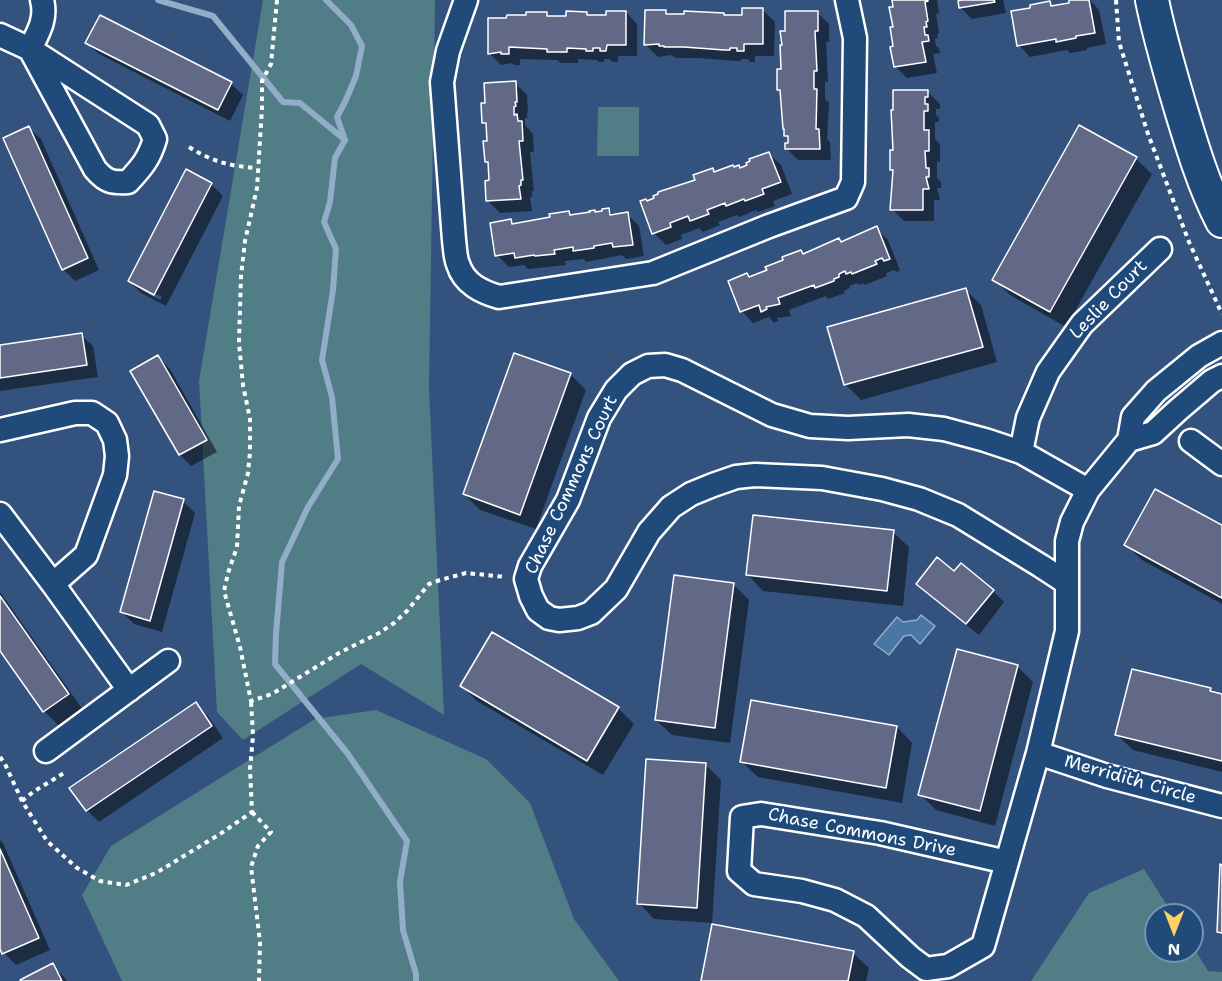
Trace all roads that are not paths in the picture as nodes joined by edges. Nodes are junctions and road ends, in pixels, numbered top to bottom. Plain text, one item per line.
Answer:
1 (42, 0) edge
2 (466, 0) edge
3 (847, 0) edge
4 (1152, 0) edge
5 (0, 35) edge
6 (30, 49) junction
7 (1222, 221) edge
8 (1160, 249) dead end
9 (1222, 343) edge
10 (1222, 375) edge
11 (0, 430) edge
12 (1128, 440) junction
13 (1191, 441) dead end
14 (1021, 452) junction
15 (1222, 464) edge
16 (1088, 490) junction
17 (0, 514) edge
18 (1067, 583) junction
19 (53, 584) junction
20 (168, 661) dead end
21 (129, 690) junction
22 (46, 752) dead end
23 (1038, 753) junction
24 (1222, 806) edge
25 (1007, 862) junction

1 - 6 street
2 - 3 street
4 - 7 street
5 - 6 street
6 - 6 street
8 - 14 street, Leslie Court
9 - 12 street, Chase Commons Drive
10 - 12 street
11 - 19 street
12 - 16 street, Chase Commons Drive
13 - 15 street
14 - 16 street, Chase Commons Court
14 - 18 street, Chase Commons Court
16 - 18 street, Chase Commons Drive
17 - 19 street
18 - 23 street, Chase Commons Drive
19 - 21 street
20 - 21 street
21 - 22 street
23 - 24 street, Merridith Circle
23 - 25 street, Chase Commons Drive
25 - 25 street, Chase Commons Drive

